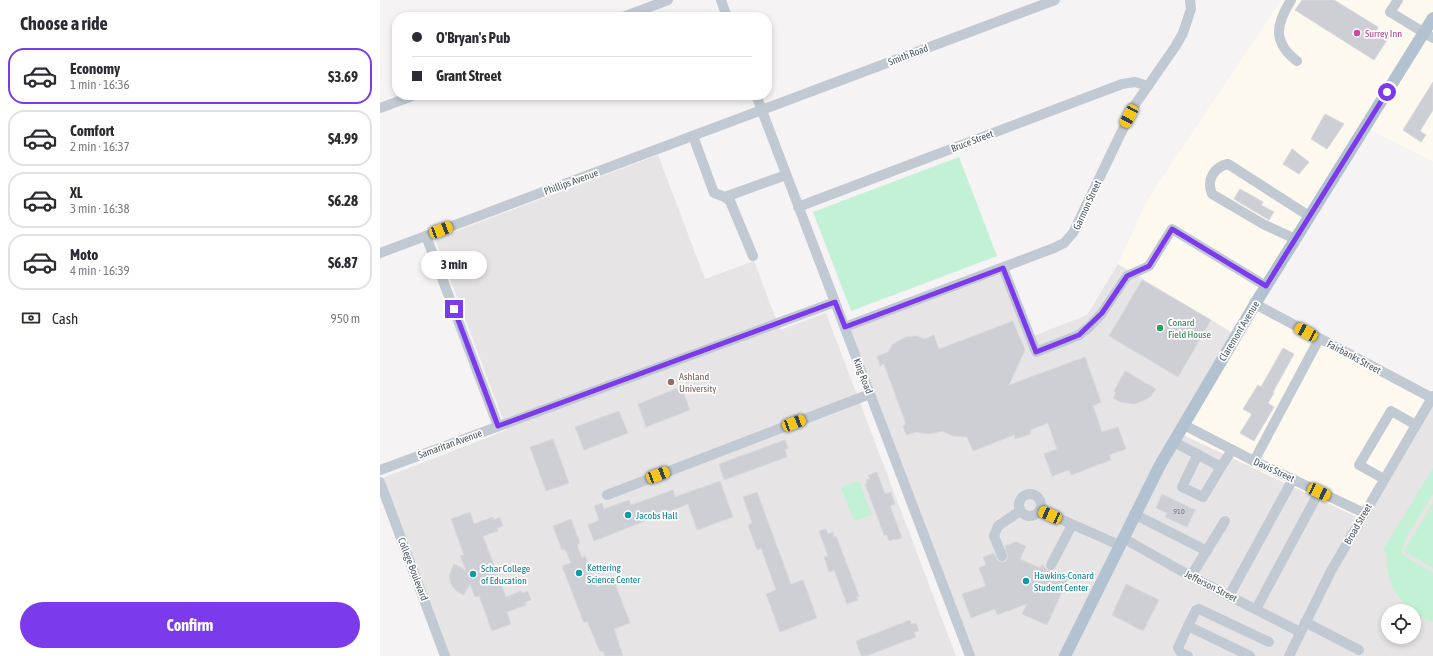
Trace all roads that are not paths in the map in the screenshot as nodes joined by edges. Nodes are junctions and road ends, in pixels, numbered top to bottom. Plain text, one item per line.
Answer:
1 (668, 0) edge
2 (722, 0) edge
3 (1055, 0) edge
4 (1190, 0) edge
5 (1291, 0) edge
6 (1398, 0) edge
7 (636, 12) edge
8 (726, 12) edge
9 (1433, 18) edge
10 (1428, 35) edge
11 (1297, 61) dead end
12 (1148, 86) junction
13 (402, 100) edge
14 (758, 100) edge
15 (380, 108) edge
16 (762, 110) junction
17 (693, 136) junction
18 (786, 175) junction
19 (725, 197) junction
20 (798, 207) junction
21 (1309, 216) junction
22 (426, 236) junction
23 (1295, 239) junction
24 (380, 253) edge
25 (753, 256) dead end
26 (1003, 268) junction
27 (1266, 286) junction
28 (835, 302) junction
29 (1255, 304) junction
30 (845, 327) junction
31 (1319, 338) junction
32 (870, 394) junction
33 (1433, 397) edge
34 (1184, 425) junction
35 (1416, 425) junction
36 (498, 426) junction
37 (1174, 442) junction
38 (1232, 450) junction
39 (1198, 454) junction
40 (1254, 461) junction
41 (1221, 467) junction
42 (380, 470) edge
43 (1293, 479) junction
44 (1384, 479) junction
45 (380, 482) edge
46 (1319, 492) junction
47 (607, 495) dead end
48 (1040, 510) junction
49 (1020, 511) junction
50 (1364, 513) junction
51 (1134, 514) junction
52 (1225, 520) dead end
53 (1072, 525) junction
54 (1121, 541) junction
55 (1207, 551) junction
56 (1002, 556) dead end
57 (1051, 565) dead end
58 (1191, 576) junction
59 (1229, 596) junction
60 (1256, 609) junction
61 (1305, 622) junction
62 (1188, 626) junction
63 (1300, 632) junction
64 (1269, 642) dead end
65 (1359, 650) dead end
66 (445, 656) edge
67 (970, 656) edge
68 (1065, 656) edge
69 (1188, 656) edge
70 (1250, 656) edge
71 (1289, 656) edge

1 - 7 street
2 - 8 street
3 - 16 street, Smith Road
4 - 12 street, Garmon Street
5 - 11 street
6 - 10 street
9 - 10 main road, Claremont Avenue
10 - 21 main road, Claremont Avenue
12 - 20 street, Bruce Street
12 - 26 street, Garmon Street
13 - 15 street
14 - 16 street, King Road
16 - 17 street, Phillips Avenue
16 - 18 street, King Road
17 - 19 street
17 - 22 street, Phillips Avenue
18 - 19 street
18 - 20 street, King Road
19 - 25 street
20 - 28 street, King Road
21 - 23 main road, Claremont Avenue
21 - 23 street
22 - 24 street, Phillips Avenue
22 - 36 street
23 - 27 main road, Claremont Avenue
26 - 27 street
26 - 30 street, Garmon Street
27 - 29 main road, Claremont Avenue
28 - 30 street, King Road
28 - 36 street, Samaritan Avenue
29 - 31 street, Fairbanks Street
29 - 34 main road, Claremont Avenue
30 - 32 street, King Road
31 - 33 street, Fairbanks Street
31 - 40 street
32 - 47 street
32 - 67 street, King Road
33 - 35 street, Broad Street
34 - 37 main road, Claremont Avenue
34 - 38 street, Davis Street
35 - 44 street, Broad Street
35 - 44 street
36 - 42 street, Samaritan Avenue
37 - 39 street
37 - 51 main road, Claremont Avenue
38 - 40 street, Davis Street
38 - 41 street
39 - 41 street
39 - 41 street
40 - 43 street, Davis Street
43 - 46 street, Davis Street
43 - 59 street
44 - 50 street, Broad Street
45 - 66 street, College Boulevard
46 - 50 street, Davis Street
46 - 60 street
48 - 49 street
48 - 49 street
48 - 53 street, Jefferson Street
49 - 56 street
50 - 61 street, Broad Street
51 - 54 main road, Claremont Avenue
51 - 55 street
52 - 55 street
53 - 54 street, Jefferson Street
53 - 57 street
54 - 58 street, Jefferson Street
54 - 68 main road, Claremont Avenue
55 - 58 street
58 - 59 street, Jefferson Street
59 - 60 street, Jefferson Street
60 - 63 street, Jefferson Street
61 - 63 street, Broad Street
61 - 65 street
62 - 64 street
62 - 69 street
62 - 70 street
63 - 71 street, Broad Street

